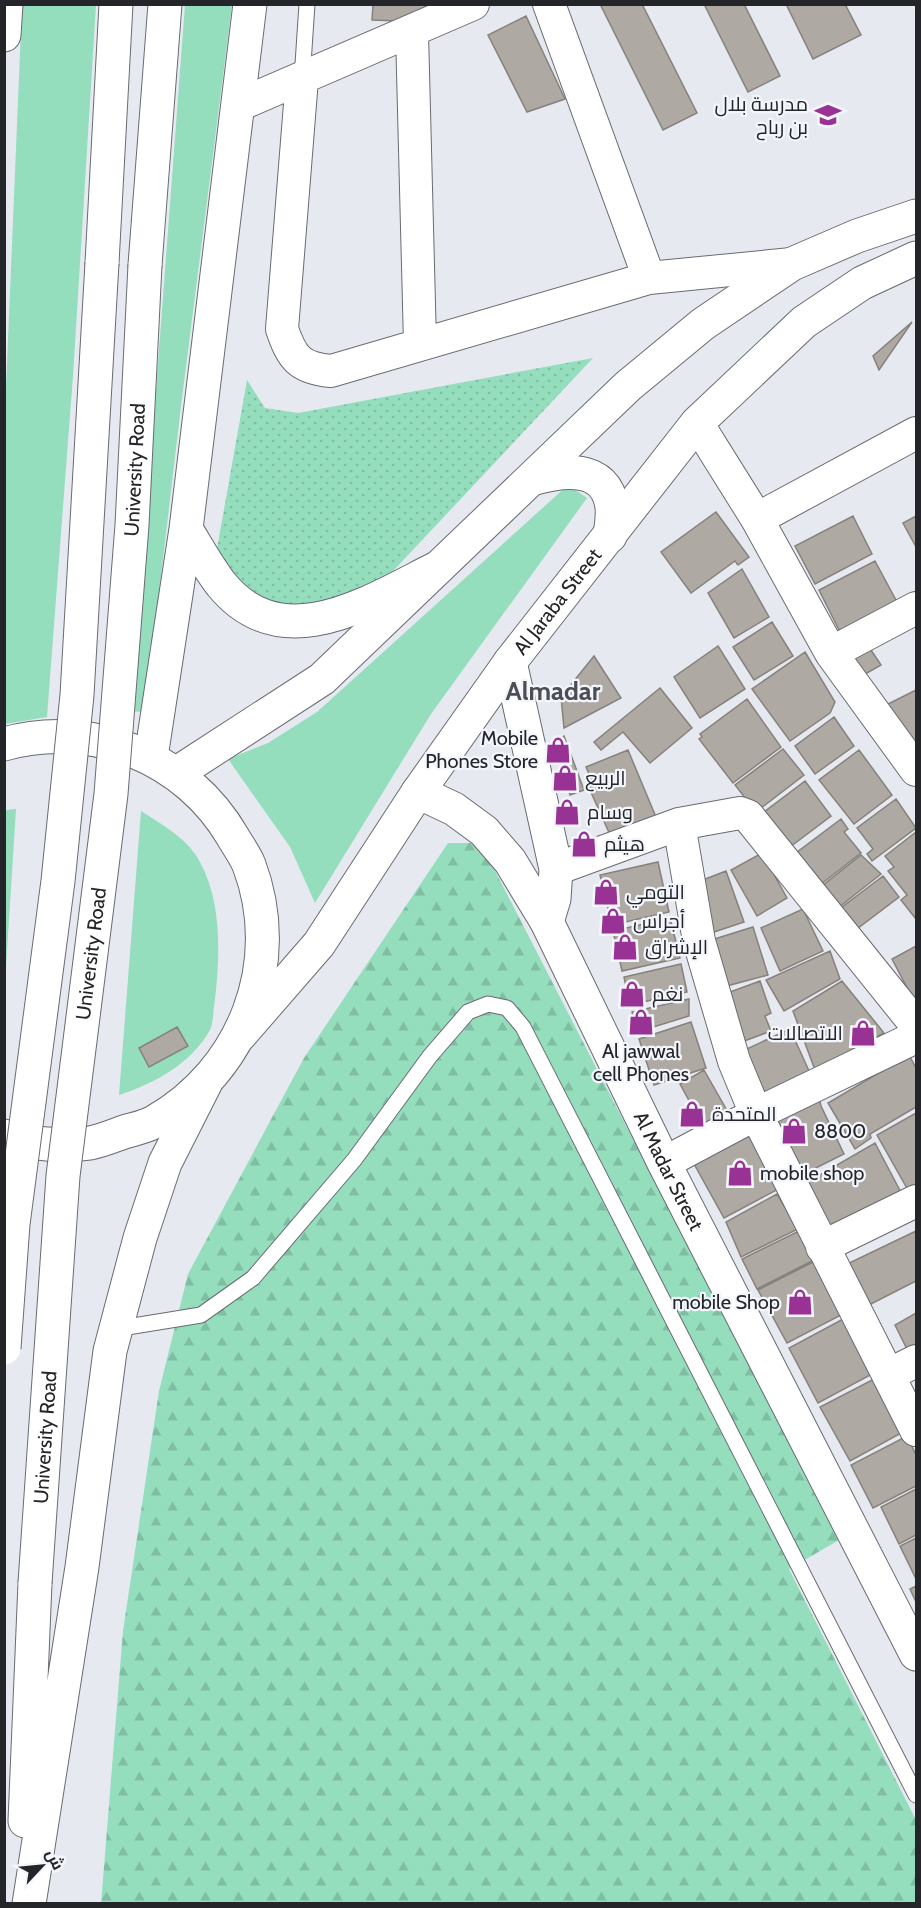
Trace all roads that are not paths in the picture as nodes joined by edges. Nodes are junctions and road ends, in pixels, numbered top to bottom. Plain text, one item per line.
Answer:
1 (6, 4) edge
2 (116, 4) edge
3 (165, 4) edge
4 (250, 4) edge
5 (307, 4) edge
6 (473, 4) edge
7 (549, 4) edge
8 (412, 33) junction
9 (4, 36) edge
10 (302, 79) junction
11 (239, 105) junction
12 (916, 216) edge
13 (916, 258) edge
14 (792, 264) junction
15 (649, 278) junction
16 (420, 343) junction
17 (696, 423) junction
18 (916, 433) edge
19 (532, 479) junction
20 (757, 519) junction
21 (186, 529) junction
22 (610, 536) junction
23 (435, 569) junction
24 (916, 608) edge
25 (831, 653) junction
26 (510, 662) junction
27 (4, 744) edge
28 (164, 765) junction
29 (915, 766) edge
30 (418, 792) junction
31 (679, 824) junction
32 (556, 869) junction
33 (547, 922) junction
34 (916, 1025) edge
35 (240, 1035) junction
36 (916, 1037) edge
37 (206, 1082) junction
38 (756, 1114) junction
39 (4, 1136) edge
40 (664, 1163) junction
41 (916, 1201) edge
42 (822, 1246) junction
43 (116, 1329) junction
44 (4, 1348) edge
45 (916, 1361) edge
46 (888, 1375) junction
47 (916, 1430) edge
48 (916, 1654) edge
49 (916, 1795) edge
50 (24, 1904) edge
51 (29, 1904) edge

1 - 9 main road
2 - 44 main road, bridge
3 - 50 main road, University Road, bridge
4 - 11 main road
5 - 10 lane
6 - 8 street
7 - 15 street
8 - 10 street
8 - 16 street
10 - 11 street
10 - 16 street
11 - 21 main road
12 - 14 main road
13 - 17 main road, Al Jaraba Street
14 - 15 street
14 - 19 main road
15 - 16 street
17 - 20 street
17 - 22 main road, Al Jaraba Street
18 - 20 street
19 - 22 main road
19 - 23 main road
20 - 25 street
21 - 23 main road
21 - 28 main road
22 - 26 main road, Al Jaraba Street
23 - 28 main road
24 - 25 street
25 - 29 street
26 - 30 main road, Al Jaraba Street
26 - 32 main road
27 - 28 main road
28 - 35 main road
30 - 33 main road, Al Madar Street
30 - 35 main road, Al Jaraba Street
31 - 32 street
31 - 34 street
31 - 38 street
32 - 33 main road
33 - 40 main road, Al Madar Street
35 - 37 main road
36 - 38 street
37 - 39 main road
37 - 43 main road
38 - 40 street
38 - 42 street
40 - 48 main road, Al Madar Street
41 - 42 street
42 - 46 street
43 - 49 lane
43 - 51 main road
45 - 46 street
46 - 47 street

